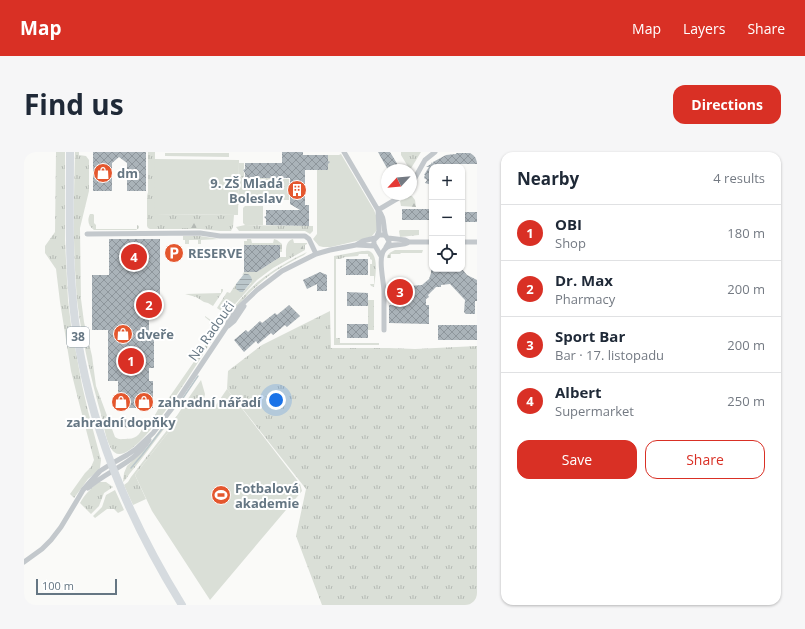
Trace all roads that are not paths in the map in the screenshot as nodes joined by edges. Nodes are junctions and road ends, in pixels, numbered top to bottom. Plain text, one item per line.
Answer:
1 (70, 152) edge
2 (344, 152) edge
3 (435, 152) edge
4 (417, 174) edge
5 (395, 200) edge
6 (378, 210) junction
7 (87, 234) dead end
8 (376, 237) junction
9 (387, 237) junction
10 (409, 242) junction
11 (429, 242) edge
12 (465, 242) edge
13 (477, 242) edge
14 (356, 245) junction
15 (376, 247) junction
16 (386, 248) junction
17 (316, 254) junction
18 (381, 256) junction
19 (384, 330) dead end
20 (112, 467) junction
21 (24, 562) edge
22 (182, 605) edge

1 - 20 main road, 38
2 - 6 street
3 - 4 street
5 - 6 street
6 - 8 street
6 - 9 street
7 - 17 street
8 - 9 street
8 - 14 street
8 - 15 street
9 - 10 street
9 - 16 street
10 - 11 street
10 - 16 street
12 - 13 street
14 - 15 street
14 - 17 street, Na Radouči
15 - 16 street
15 - 18 street
16 - 18 street
17 - 20 street, Na Radouči
18 - 19 street
20 - 21 street, Na Radouči
20 - 22 main road, 38

